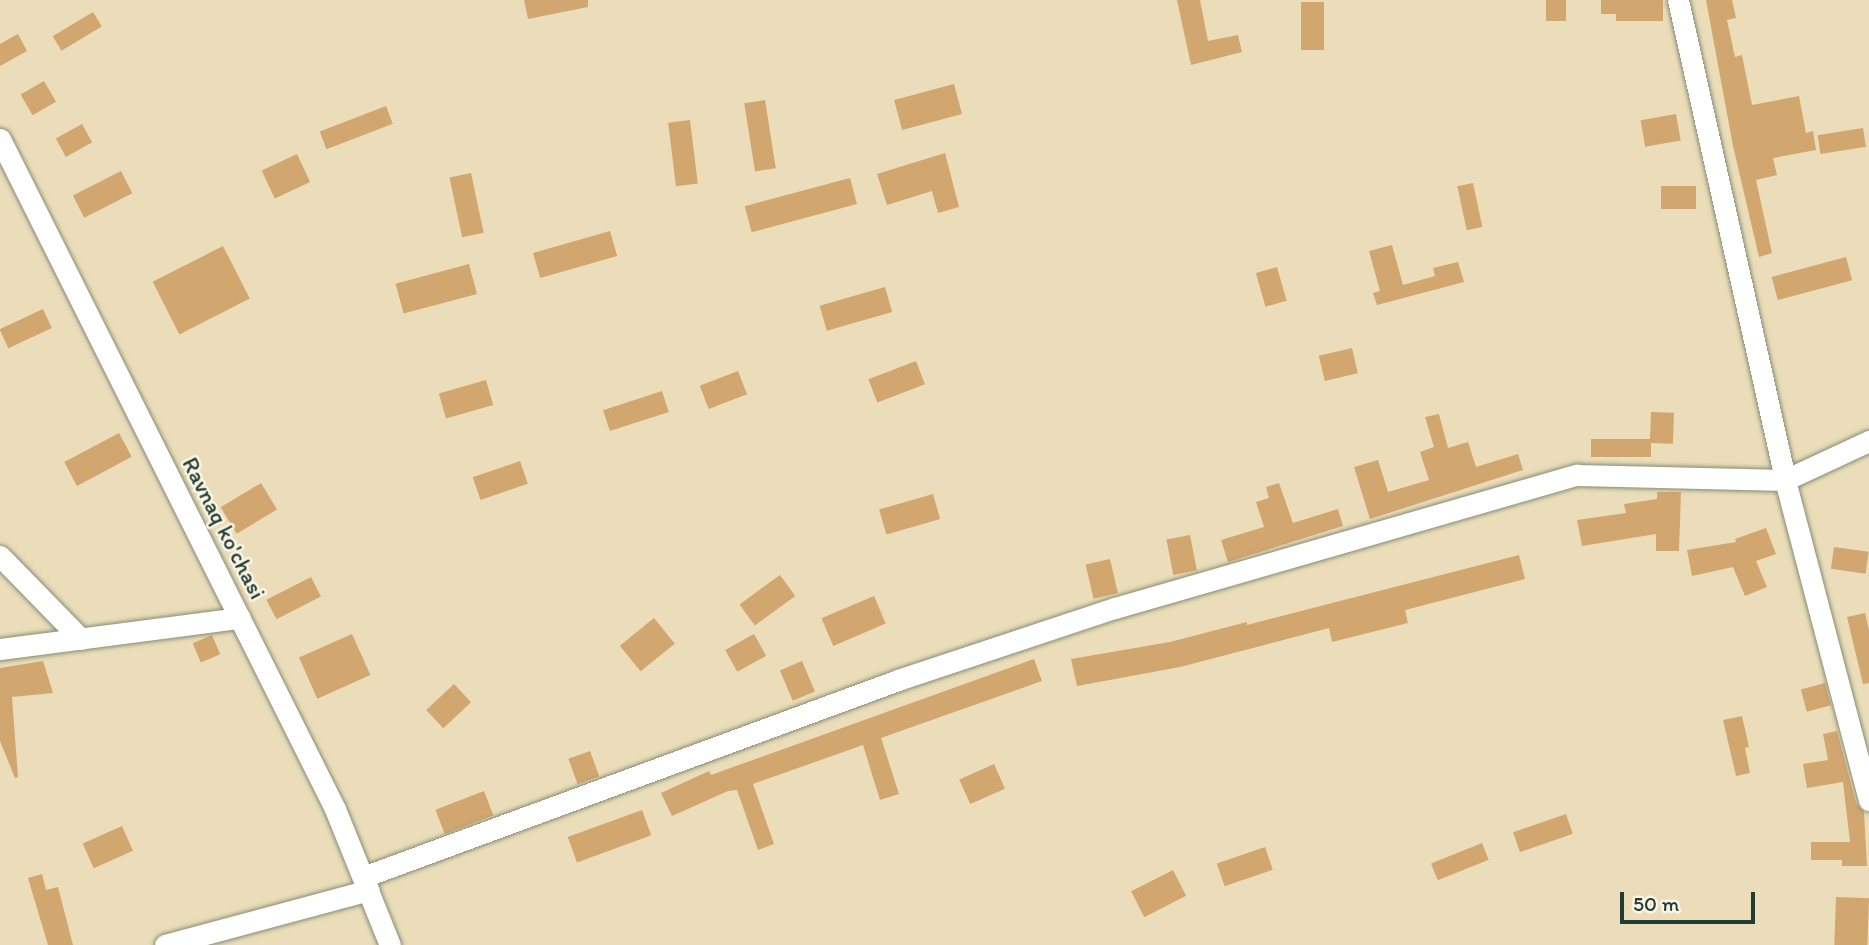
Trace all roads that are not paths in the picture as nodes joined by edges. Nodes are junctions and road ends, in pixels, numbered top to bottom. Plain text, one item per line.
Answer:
1 (1678, 0) edge
2 (0, 139) edge
3 (1869, 441) edge
4 (1785, 481) junction
5 (0, 556) edge
6 (240, 618) junction
7 (81, 639) junction
8 (0, 649) edge
9 (1869, 800) edge
10 (366, 884) junction
11 (165, 945) edge
12 (390, 945) edge

1 - 4 street
2 - 6 street, Ravnaq ko'chasi
3 - 4 street
4 - 9 street
4 - 10 street
5 - 7 street
6 - 7 street
6 - 10 street, Ravnaq ko'chasi
7 - 8 street
10 - 11 street
10 - 12 street, Ravnaq ko'chasi

